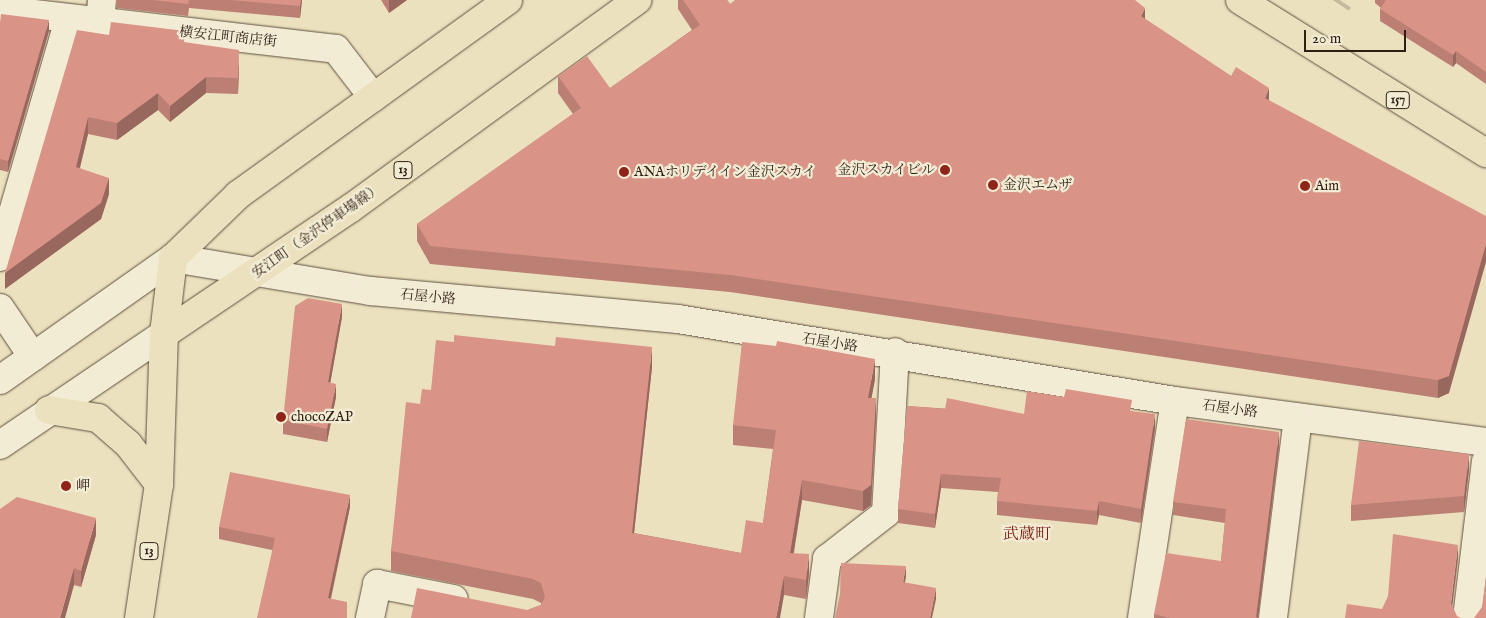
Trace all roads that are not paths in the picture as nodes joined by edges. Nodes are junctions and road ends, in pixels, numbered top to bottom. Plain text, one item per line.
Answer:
1 (508, 0) edge
2 (637, 0) edge
3 (1240, 0) edge
4 (0, 10) edge
5 (101, 11) edge
6 (69, 19) junction
7 (373, 97) junction
8 (1486, 153) edge
9 (0, 257) edge
10 (173, 258) junction
11 (262, 269) junction
12 (0, 308) edge
13 (164, 334) junction
14 (895, 352) junction
15 (33, 357) junction
16 (0, 380) edge
17 (1176, 401) junction
18 (49, 410) junction
19 (1298, 418) junction
20 (1486, 442) edge
21 (0, 445) edge
22 (1486, 461) edge
23 (159, 484) junction
24 (1481, 557) edge
25 (482, 604) edge
26 (825, 617) edge
27 (139, 618) edge
28 (370, 618) edge
29 (1142, 618) edge
30 (1273, 618) edge
31 (1467, 618) edge

1 - 7 main road
2 - 11 main road, 安江町（金沢停車場線） / 13
3 - 8 main road, 157
4 - 6 street, 横安江町商店街
5 - 6 street, 横安江町商店街
5 - 7 street, 横安江町商店街
6 - 9 street
7 - 10 main road
10 - 11 street, 石屋小路
10 - 13 main road, 13
10 - 15 street
11 - 13 main road, 安江町（金沢停車場線） / 13
11 - 14 street, 石屋小路
12 - 15 street
13 - 18 street
13 - 23 main road, 13
14 - 17 street, 石屋小路
14 - 26 street
15 - 16 street
17 - 19 street, 石屋小路
17 - 29 street
18 - 21 street
18 - 23 main road
19 - 20 street, 石屋小路
19 - 30 street
22 - 24 street
23 - 27 main road, 13
24 - 31 street
25 - 28 street

